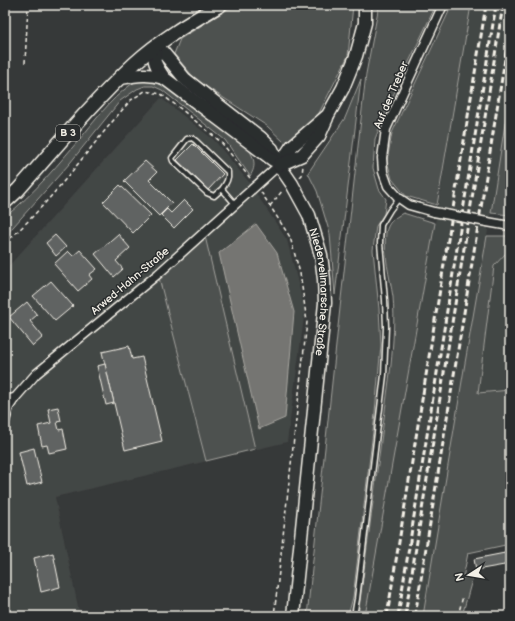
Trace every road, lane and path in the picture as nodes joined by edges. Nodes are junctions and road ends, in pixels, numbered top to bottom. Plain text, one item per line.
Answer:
1 (28, 5) edge
2 (220, 5) edge
3 (365, 5) edge
4 (443, 5) edge
5 (157, 45) junction
6 (25, 64) dead end
7 (121, 78) junction
8 (164, 78) junction
9 (279, 165) junction
10 (256, 185) junction
11 (222, 189) junction
12 (399, 198) junction
13 (5, 202) edge
14 (235, 204) junction
15 (510, 226) edge
16 (5, 243) edge
17 (15, 398) junction
18 (5, 400) edge
19 (5, 421) edge
20 (463, 596) dead end
21 (274, 616) edge
22 (293, 616) edge
23 (354, 616) edge
24 (458, 616) edge

1 - 6 path
2 - 5 main road, B 3
3 - 9 main road
4 - 12 street, Auf der Treber
5 - 7 main road, B 3
5 - 8 main road
5 - 9 main road
7 - 8 main road
7 - 13 main road, B 3
8 - 9 main road
9 - 10 street, Arwed-Hahn-Straße
9 - 22 main road, Niedervellmarsche Straße
10 - 14 street, Arwed-Hahn-Straße
10 - 16 path
10 - 21 path
11 - 11 lane
11 - 14 lane
12 - 15 street, Auf der Treber, bridge
12 - 23 lane
14 - 17 street, Arwed-Hahn-Straße
17 - 18 street
17 - 19 street, Arwed-Hahn-Straße
20 - 24 path

